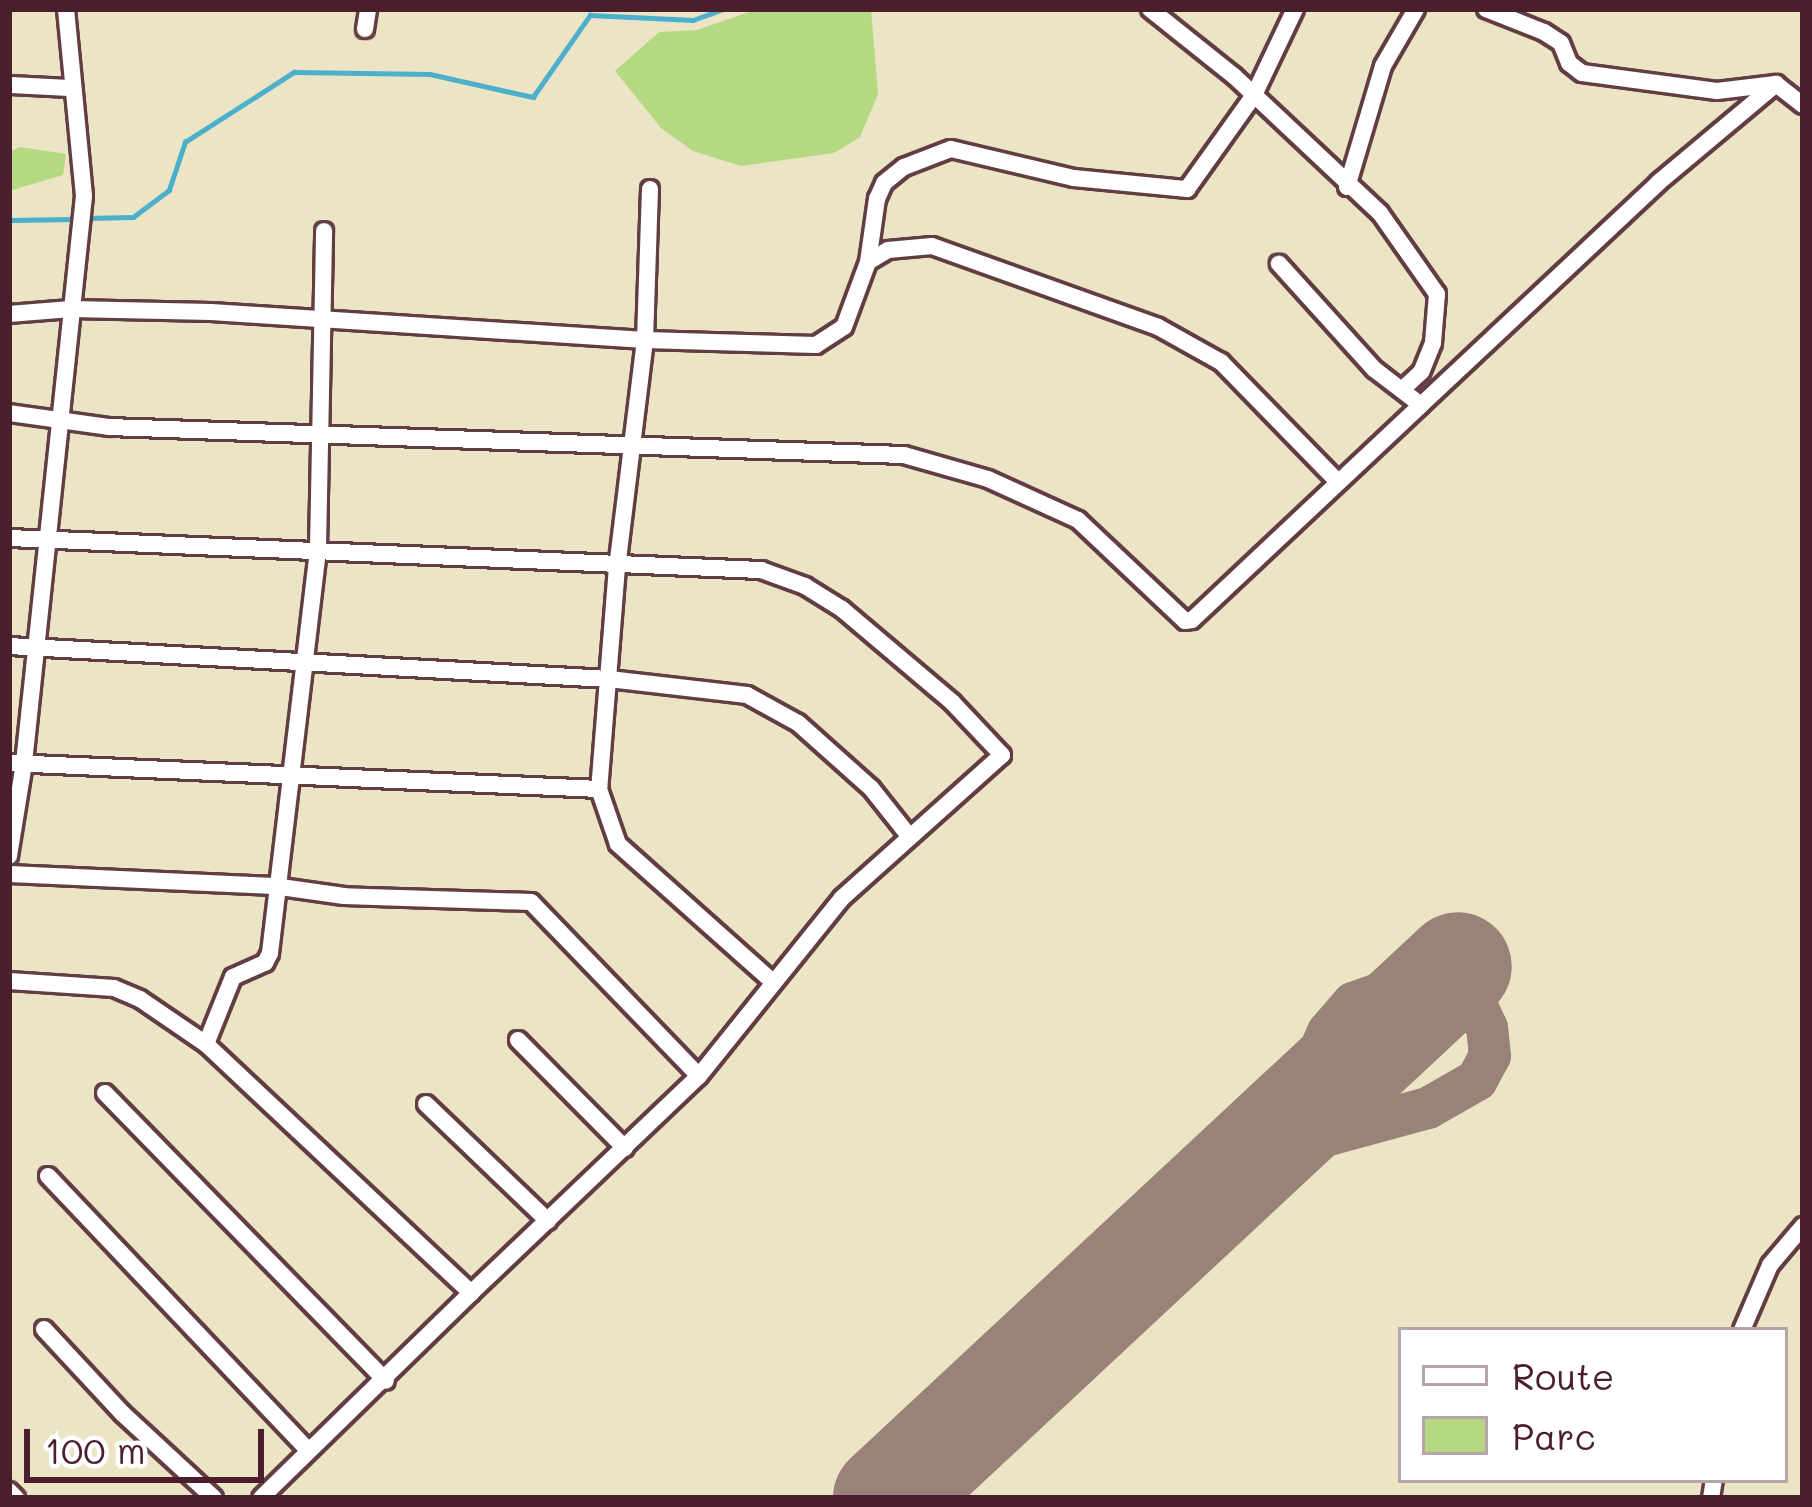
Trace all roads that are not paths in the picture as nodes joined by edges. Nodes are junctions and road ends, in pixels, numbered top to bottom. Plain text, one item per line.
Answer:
1 (66, 9) edge
2 (368, 9) edge
3 (1150, 9) edge
4 (1295, 9) edge
5 (1416, 9) edge
6 (1486, 9) edge
7 (365, 28) dead end
8 (1776, 84) junction
9 (9, 85) edge
10 (70, 88) junction
11 (1254, 95) junction
12 (1803, 105) edge
13 (1347, 188) junction
14 (650, 189) dead end
15 (324, 231) dead end
16 (868, 262) junction
17 (1279, 263) dead end
18 (71, 309) junction
19 (9, 314) edge
20 (326, 318) junction
21 (645, 340) junction
22 (1402, 390) junction
23 (1421, 405) junction
24 (9, 413) edge
25 (60, 417) junction
26 (323, 431) junction
27 (630, 448) junction
28 (1336, 480) junction
29 (9, 538) edge
30 (47, 540) junction
31 (318, 549) junction
32 (617, 567) junction
33 (9, 646) edge
34 (34, 647) junction
35 (304, 664) junction
36 (609, 679) junction
37 (16, 763) edge
38 (289, 773) junction
39 (599, 789) junction
40 (909, 836) junction
41 (9, 856) edge
42 (9, 874) edge
43 (274, 886) junction
44 (9, 981) edge
45 (772, 981) junction
46 (518, 1040) dead end
47 (206, 1044) junction
48 (699, 1076) junction
49 (105, 1093) dead end
50 (426, 1104) dead end
51 (625, 1148) junction
52 (48, 1176) dead end
53 (548, 1221) junction
54 (1803, 1226) edge
55 (471, 1293) junction
56 (1743, 1327) edge
57 (44, 1328) dead end
58 (386, 1381) junction
59 (308, 1450) junction
60 (9, 1491) edge
61 (16, 1498) edge
62 (214, 1498) edge
63 (262, 1498) edge

1 - 10 street
2 - 7 street
3 - 11 street
4 - 11 street
5 - 13 street
6 - 8 street
8 - 12 street
8 - 23 street
9 - 10 street
10 - 18 street
11 - 13 street
11 - 16 street
13 - 22 street
14 - 21 street
15 - 20 street
16 - 21 street
16 - 28 street
17 - 22 street
18 - 19 street
18 - 20 street
18 - 25 street
20 - 21 street
20 - 26 street
21 - 27 street
22 - 23 street
23 - 28 street
24 - 25 street
25 - 26 street
25 - 30 street
26 - 27 street
26 - 31 street
27 - 28 street
27 - 32 street
29 - 30 street
30 - 31 street
30 - 34 street
31 - 32 street
31 - 35 street
32 - 36 street
32 - 40 street
33 - 34 street
34 - 35 street
34 - 37 street
35 - 36 street
35 - 38 street
36 - 39 street
36 - 40 street
37 - 38 street
37 - 41 street
38 - 39 street
38 - 43 street
39 - 45 street
40 - 45 street
42 - 43 street
43 - 47 street
43 - 48 street
44 - 47 street
45 - 48 street
46 - 51 street
47 - 55 street
48 - 51 street
49 - 58 street
50 - 53 street
51 - 53 street
52 - 59 street
53 - 55 street
54 - 56 street
55 - 58 street
57 - 62 street
58 - 59 street
59 - 63 street
60 - 61 street

